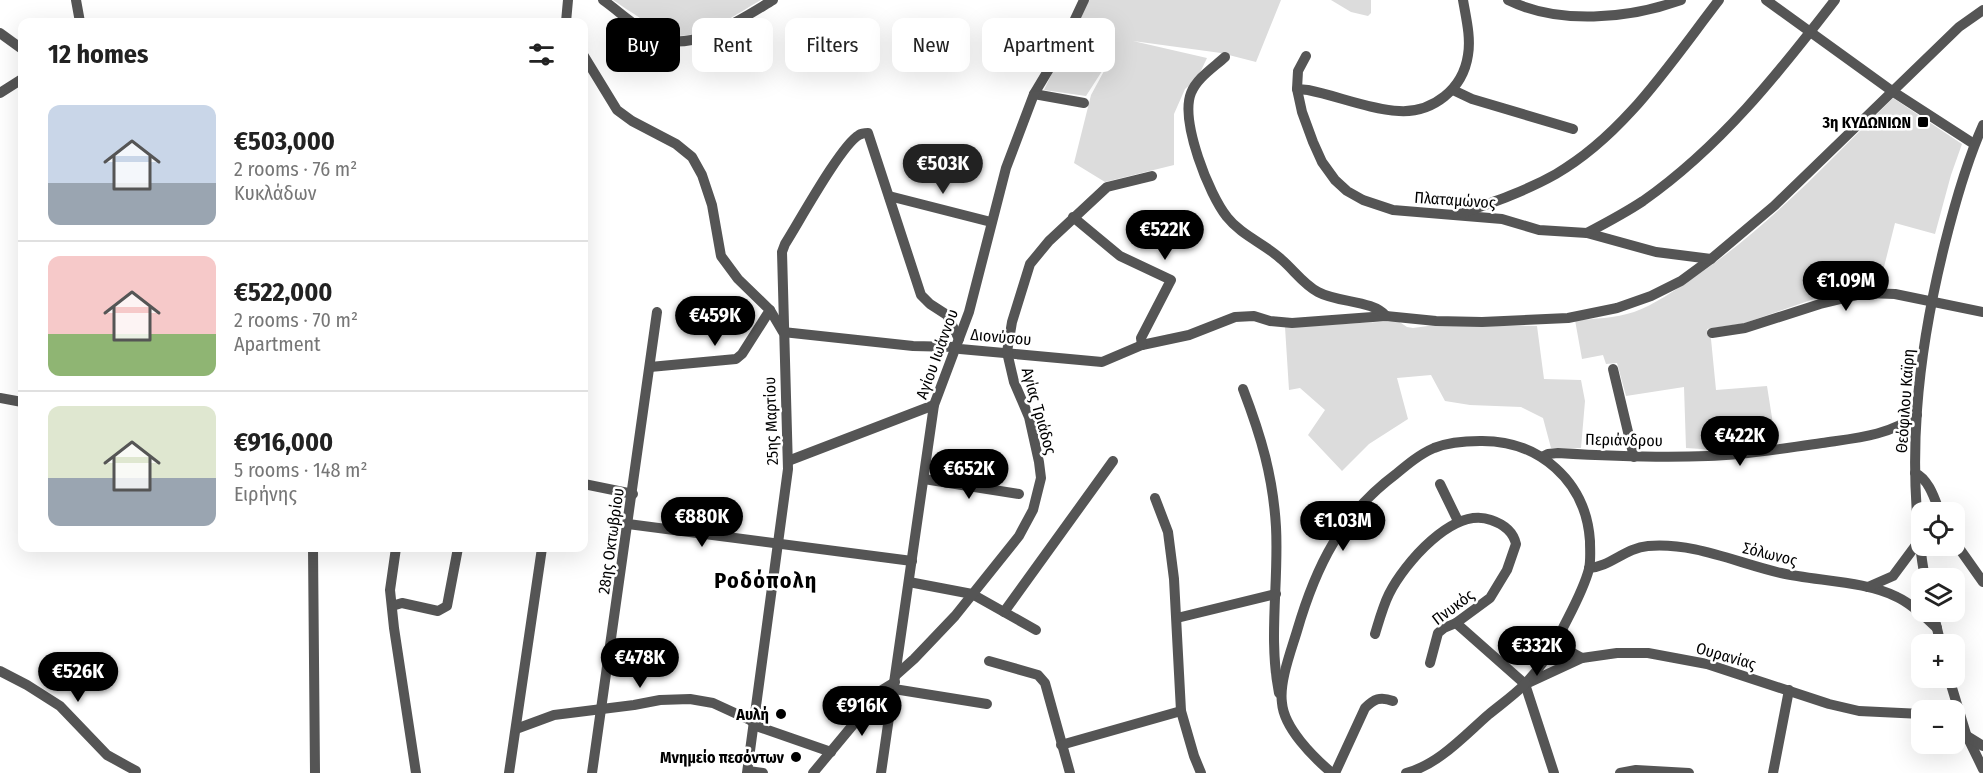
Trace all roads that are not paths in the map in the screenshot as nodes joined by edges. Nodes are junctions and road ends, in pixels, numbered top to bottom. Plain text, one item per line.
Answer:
1 (76, 0) edge
2 (568, 0) edge
3 (603, 0) edge
4 (773, 0) edge
5 (1084, 0) edge
6 (1463, 0) edge
7 (1508, 0) edge
8 (1680, 0) edge
9 (1719, 0) edge
10 (1766, 0) edge
11 (1835, 0) edge
12 (1983, 10) edge
13 (79, 18) edge
14 (566, 18) edge
15 (1810, 32) junction
16 (0, 33) edge
17 (18, 46) edge
18 (1306, 56) dead end
19 (1225, 57) dead end
20 (588, 63) edge
21 (18, 82) edge
22 (1297, 89) junction
23 (1453, 90) junction
24 (1892, 91) junction
25 (0, 93) edge
26 (1034, 94) junction
27 (1084, 103) dead end
28 (1983, 125) edge
29 (1573, 129) dead end
30 (1974, 144) junction
31 (1152, 176) dead end
32 (889, 196) junction
33 (1459, 214) junction
34 (1074, 217) junction
35 (991, 222) junction
36 (1587, 233) junction
37 (1711, 259) junction
38 (1930, 301) junction
39 (770, 310) junction
40 (657, 312) dead end
41 (1983, 312) edge
42 (1386, 316) junction
43 (783, 332) junction
44 (1712, 333) dead end
45 (958, 343) junction
46 (1142, 345) junction
47 (1007, 352) junction
48 (650, 367) junction
49 (1613, 369) dead end
50 (1243, 389) dead end
51 (0, 398) edge
52 (18, 401) edge
53 (934, 405) junction
54 (1917, 415) junction
55 (1542, 457) junction
56 (1634, 457) junction
57 (788, 461) junction
58 (1113, 461) dead end
59 (1915, 473) junction
60 (924, 478) junction
61 (1440, 484) dead end
62 (588, 485) edge
63 (633, 494) junction
64 (1019, 494) dead end
65 (1155, 498) dead end
66 (1915, 502) edge
67 (1936, 502) edge
68 (1458, 521) junction
69 (628, 524) junction
70 (779, 543) junction
71 (313, 552) edge
72 (395, 552) edge
73 (457, 552) edge
74 (541, 552) edge
75 (1911, 552) edge
76 (1965, 556) edge
77 (912, 561) junction
78 (1589, 568) junction
79 (909, 582) junction
80 (1983, 582) edge
81 (1868, 587) junction
82 (972, 594) junction
83 (1276, 594) junction
84 (392, 606) junction
85 (1004, 612) junction
86 (1177, 618) junction
87 (1936, 622) edge
88 (1456, 623) junction
89 (1937, 628) junction
90 (1036, 630) dead end
91 (1375, 633) dead end
92 (1938, 634) edge
93 (1555, 643) junction
94 (1582, 658) junction
95 (989, 661) dead end
96 (1430, 663) dead end
97 (0, 671) edge
98 (895, 682) junction
99 (1525, 684) junction
100 (1952, 688) edge
101 (1789, 690) junction
102 (1393, 701) dead end
103 (1281, 702) junction
104 (987, 704) dead end
105 (602, 710) junction
106 (1181, 711) junction
107 (1911, 713) edge
108 (754, 724) junction
109 (516, 729) junction
110 (1966, 734) junction
111 (1061, 745) junction
112 (1983, 746) edge
113 (831, 752) junction
114 (1983, 769) edge
115 (136, 771) dead end
116 (748, 772) edge
117 (1674, 772) edge
118 (315, 773) edge
119 (416, 773) edge
120 (509, 773) edge
121 (592, 773) edge
122 (763, 773) edge
123 (813, 773) edge
124 (881, 773) edge
125 (1070, 773) edge
126 (1201, 773) edge
127 (1333, 773) edge
128 (1406, 773) edge
129 (1554, 773) edge
130 (1620, 773) edge
131 (1689, 773) edge
132 (1773, 773) edge

1 - 13 street
2 - 14 street
3 - 4 street
5 - 26 street, Αγίου Ιωάννου
6 - 23 street
7 - 8 street
9 - 33 street
10 - 15 street
11 - 15 street
12 - 24 street
15 - 24 street
15 - 36 street
16 - 17 street
18 - 22 street, Πλαταμώνος
19 - 42 street
20 - 39 street
21 - 25 street
22 - 23 street
22 - 33 street, Πλαταμώνος
23 - 29 street
24 - 30 street
24 - 37 street
26 - 27 street
26 - 35 street, Αγίου Ιωάννου
28 - 30 street, Θεόφιλου Καϊρη
30 - 38 street, Θεόφιλου Καϊρη
31 - 34 street, Αγίας Τριάδος
32 - 35 street
32 - 43 street, 25ης Μαρτίου
32 - 45 street
33 - 36 street, Πλαταμώνος
34 - 46 street
34 - 47 street, Αγίας Τριάδος
35 - 45 street, Αγίου Ιωάννου
36 - 37 street, Πλαταμώνος
37 - 42 street
38 - 41 street
38 - 44 street
38 - 54 street, Θεόφιλου Καϊρη
39 - 43 street
39 - 48 street
40 - 48 street, 28ης Οκτωβρίου
42 - 46 street, Διονύσου
43 - 45 street, Διονύσου
43 - 57 street, 25ης Μαρτίου
45 - 47 street, Διονύσου
45 - 53 street, Αγίου Ιωάννου
46 - 47 street, Διονύσου
47 - 82 street, Αγίας Τριάδος
48 - 63 street, 28ης Οκτωβρίου
49 - 56 street
50 - 83 street
51 - 52 street
53 - 57 street
53 - 60 street, Αγίου Ιωάννου
54 - 56 street, Περιάνδρου
54 - 59 street, Θεόφιλου Καϊρη
55 - 56 street, Περιάνδρου
55 - 78 street
55 - 103 street
57 - 70 street, 25ης Μαρτίου
58 - 85 street
59 - 66 street, Θεόφιλου Καϊρη
59 - 67 street
60 - 64 street
60 - 77 street, Αγίου Ιωάννου
61 - 68 street
62 - 63 street
63 - 69 street, 28ης Οκτωβρίου
65 - 86 street
68 - 88 street, Πνυκός
68 - 91 street
69 - 70 street
69 - 105 street, 28ης Οκτωβρίου
70 - 77 street
70 - 108 street, 25ης Μαρτίου
71 - 118 street
72 - 84 street
73 - 84 street
74 - 109 street
75 - 81 street
76 - 80 street
77 - 79 street, Αγίου Ιωάννου
78 - 81 street, Σόλωνος
78 - 93 street
79 - 82 street
79 - 98 street, Αγίου Ιωάννου
81 - 89 street, Σόλωνος
82 - 85 street
82 - 98 street, Αγίας Τριάδος
83 - 86 street
83 - 103 street
84 - 119 street
85 - 90 street
86 - 106 street
87 - 89 street
88 - 96 street, Πνυκός
88 - 99 street
89 - 92 street
93 - 94 street
93 - 99 street
94 - 99 street, Ουρανίας
94 - 101 street, Ουρανίας
95 - 111 street
97 - 115 street
98 - 104 street
98 - 113 street, Αγίας Τριάδος
98 - 124 street, Αγίου Ιωάννου
99 - 128 street
99 - 129 street
100 - 110 street
101 - 107 street, Ουρανίας
101 - 132 street
102 - 127 street
103 - 127 street
105 - 108 street
105 - 109 street
105 - 121 street, 28ης Οκτωβρίου
106 - 111 street
106 - 126 street
108 - 113 street
108 - 116 street, 25ης Μαρτίου
109 - 120 street
110 - 112 street
110 - 114 street
111 - 125 street
113 - 123 street, Αγίας Τριάδος
116 - 122 street
117 - 130 street
117 - 131 street

